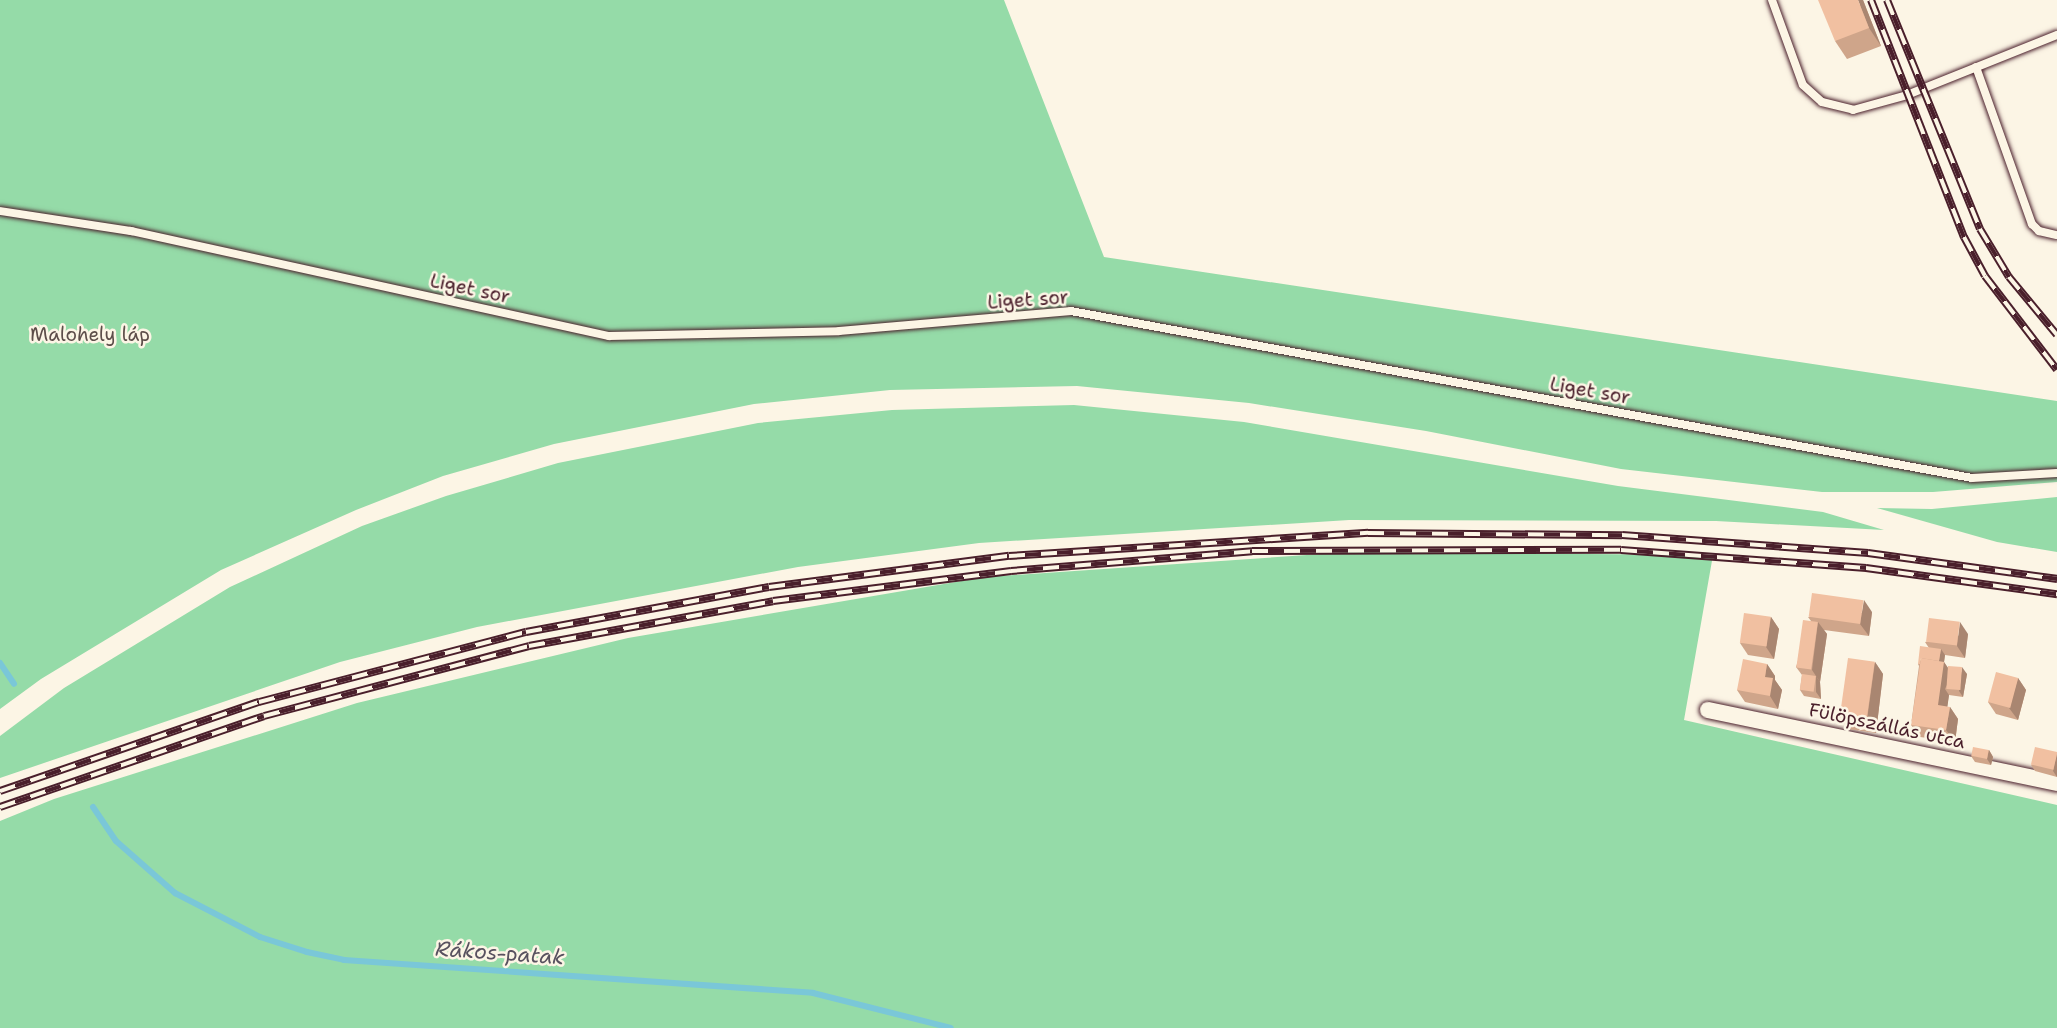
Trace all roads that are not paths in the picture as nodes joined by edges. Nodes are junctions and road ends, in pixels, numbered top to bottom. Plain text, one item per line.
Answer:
1 (1772, 0) edge
2 (2057, 35) edge
3 (1976, 67) junction
4 (0, 211) edge
5 (2057, 235) edge
6 (2057, 473) edge
7 (1708, 710) dead end
8 (2057, 783) edge

1 - 3 lane
2 - 3 lane
3 - 5 lane
4 - 6 lane, Liget sor
7 - 8 street, Fülöpszállás utca

